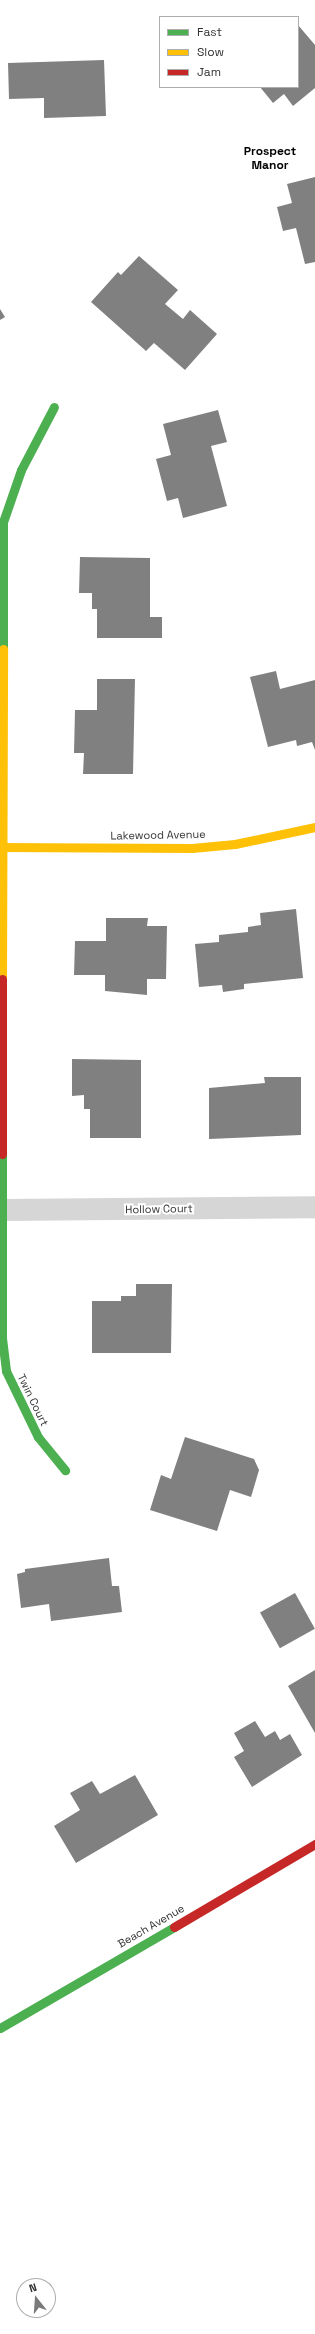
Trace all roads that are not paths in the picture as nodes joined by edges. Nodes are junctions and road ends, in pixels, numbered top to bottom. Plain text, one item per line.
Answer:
1 (54, 407) dead end
2 (315, 827) edge
3 (2, 847) edge
4 (315, 1207) edge
5 (2, 1210) junction
6 (65, 1470) dead end
7 (315, 1844) edge
8 (0, 2028) edge

1 - 3 street, Twin Court
2 - 3 street, Lakewood Avenue
3 - 5 street, Twin Court
4 - 5 street, Hollow Court
5 - 6 street, Twin Court
7 - 8 street, Beach Avenue

